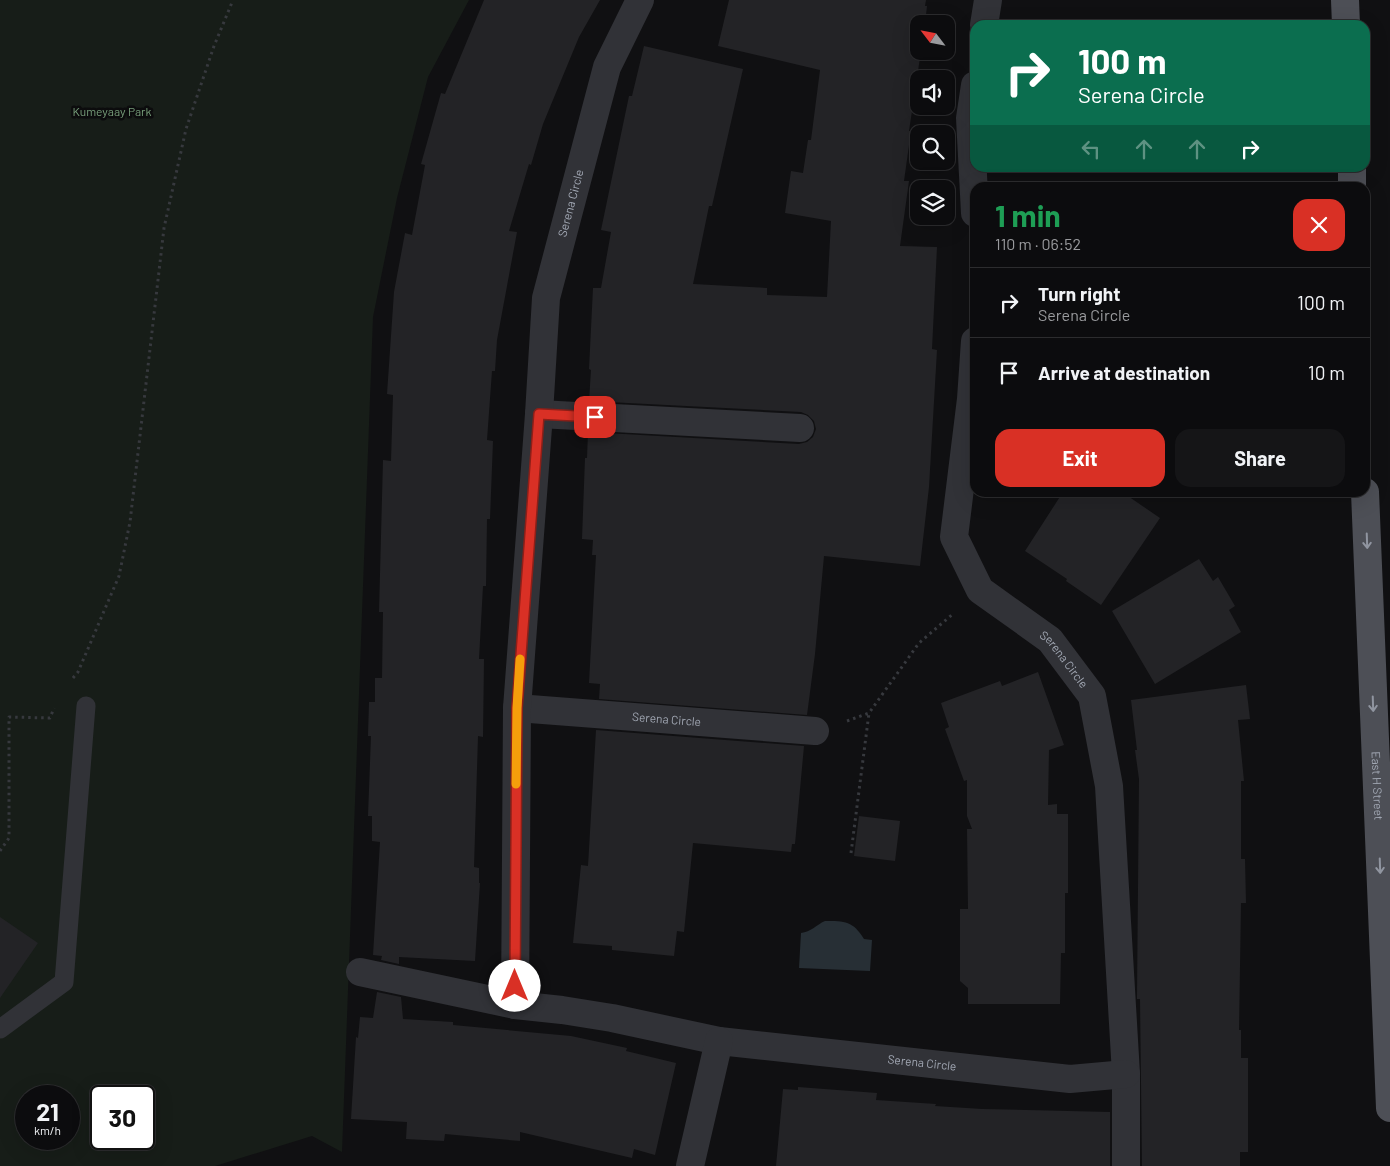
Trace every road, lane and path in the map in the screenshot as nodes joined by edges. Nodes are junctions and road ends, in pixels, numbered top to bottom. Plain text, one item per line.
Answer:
1 (233, 0) edge
2 (640, 0) edge
3 (988, 0) edge
4 (1345, 0) edge
5 (985, 20) edge
6 (1346, 20) edge
7 (970, 407) edge
8 (539, 414) junction
9 (800, 428) dead end
10 (1365, 497) edge
11 (980, 590) junction
12 (72, 678) dead end
13 (57, 701) dead end
14 (86, 706) dead end
15 (517, 708) junction
16 (869, 713) junction
17 (815, 731) joint
18 (0, 851) edge
19 (851, 853) dead end
20 (360, 972) dead end
21 (515, 1005) junction
22 (0, 1029) edge
23 (719, 1041) junction
24 (1126, 1074) junction
25 (1390, 1108) edge
26 (690, 1166) edge
27 (1126, 1166) edge

1 - 12 path
2 - 8 street, Serena Circle
3 - 5 street
4 - 6 main road
7 - 11 street, Serena Circle
8 - 9 street
8 - 15 street, Serena Circle
10 -> 25 main road, East H Street
11 - 16 path
11 - 24 street, Serena Circle
13 - 18 path
14 - 22 lane
15 - 17 street, Serena Circle
15 - 21 street, Serena Circle
16 - 17 path
16 - 19 path
20 - 21 street, Serena Circle
21 - 23 street, Serena Circle
23 - 24 street, Serena Circle
23 - 26 street
24 - 27 street, Serena Circle

